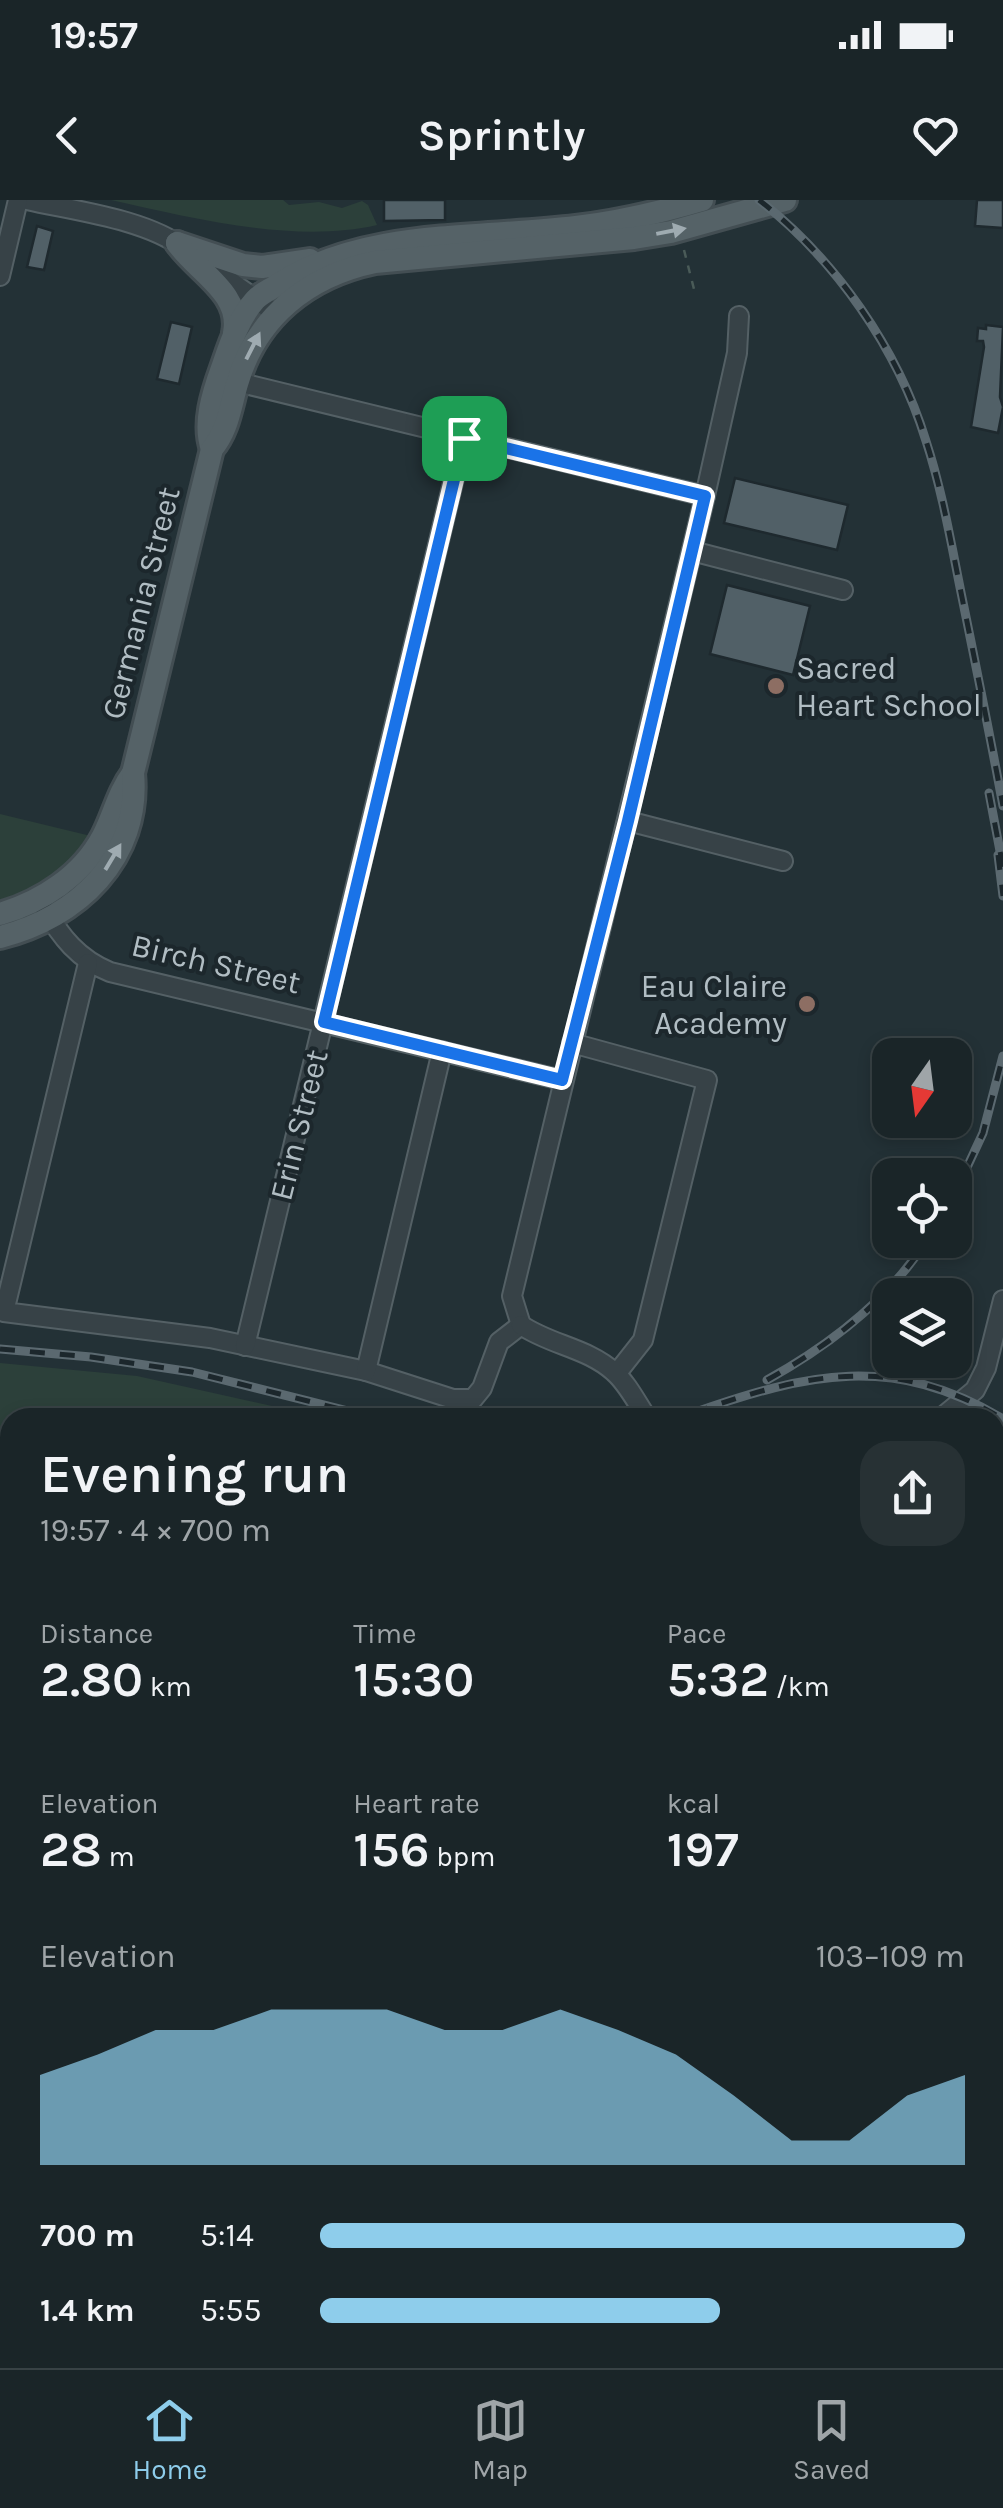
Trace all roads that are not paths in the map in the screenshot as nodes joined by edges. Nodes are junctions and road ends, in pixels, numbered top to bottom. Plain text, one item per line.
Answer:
1 (18, 200) edge
2 (27, 200) edge
3 (702, 200) edge
4 (784, 200) edge
5 (178, 242) junction
6 (338, 254) junction
7 (0, 276) edge
8 (266, 306) junction
9 (738, 316) dead end
10 (230, 346) junction
11 (228, 379) junction
12 (464, 438) junction
13 (705, 496) junction
14 (692, 551) junction
15 (844, 590) dead end
16 (628, 821) junction
17 (783, 861) dead end
18 (45, 909) junction
19 (0, 914) edge
20 (0, 937) edge
21 (88, 963) junction
22 (324, 1022) junction
23 (572, 1042) junction
24 (442, 1052) junction
25 (562, 1080) junction
26 (1003, 1300) edge
27 (521, 1326) junction
28 (245, 1346) junction
29 (366, 1372) junction
30 (616, 1373) junction
31 (640, 1408) edge
32 (953, 1408) edge

1 - 7 street
2 - 5 street
3 - 6 main road
8 -> 4 main road
5 - 6 main road
5 - 8 street
5 - 10 main road
6 - 8 main road
8 - 10 main road, Germania Street
11 -> 8 main road, Germania Street
9 - 13 street
10 - 11 main road, Germania Street
11 - 12 street
11 - 18 main road, Germania Street
12 - 13 street
12 - 22 street, Erin Street
13 - 14 street
14 - 15 street
14 - 16 street
16 - 17 street
16 - 23 street
18 - 19 main road
18 - 20 main road
18 - 21 street, Birch Street
21 - 22 street, Birch Street
21 - 28 street
22 - 24 street, Birch Street
22 - 28 street, Erin Street
23 - 25 street
23 - 30 street
24 - 25 street, Birch Street
24 - 29 street
25 - 27 street
26 - 32 street
27 - 29 street
27 - 30 street
28 - 29 street
30 - 31 street

